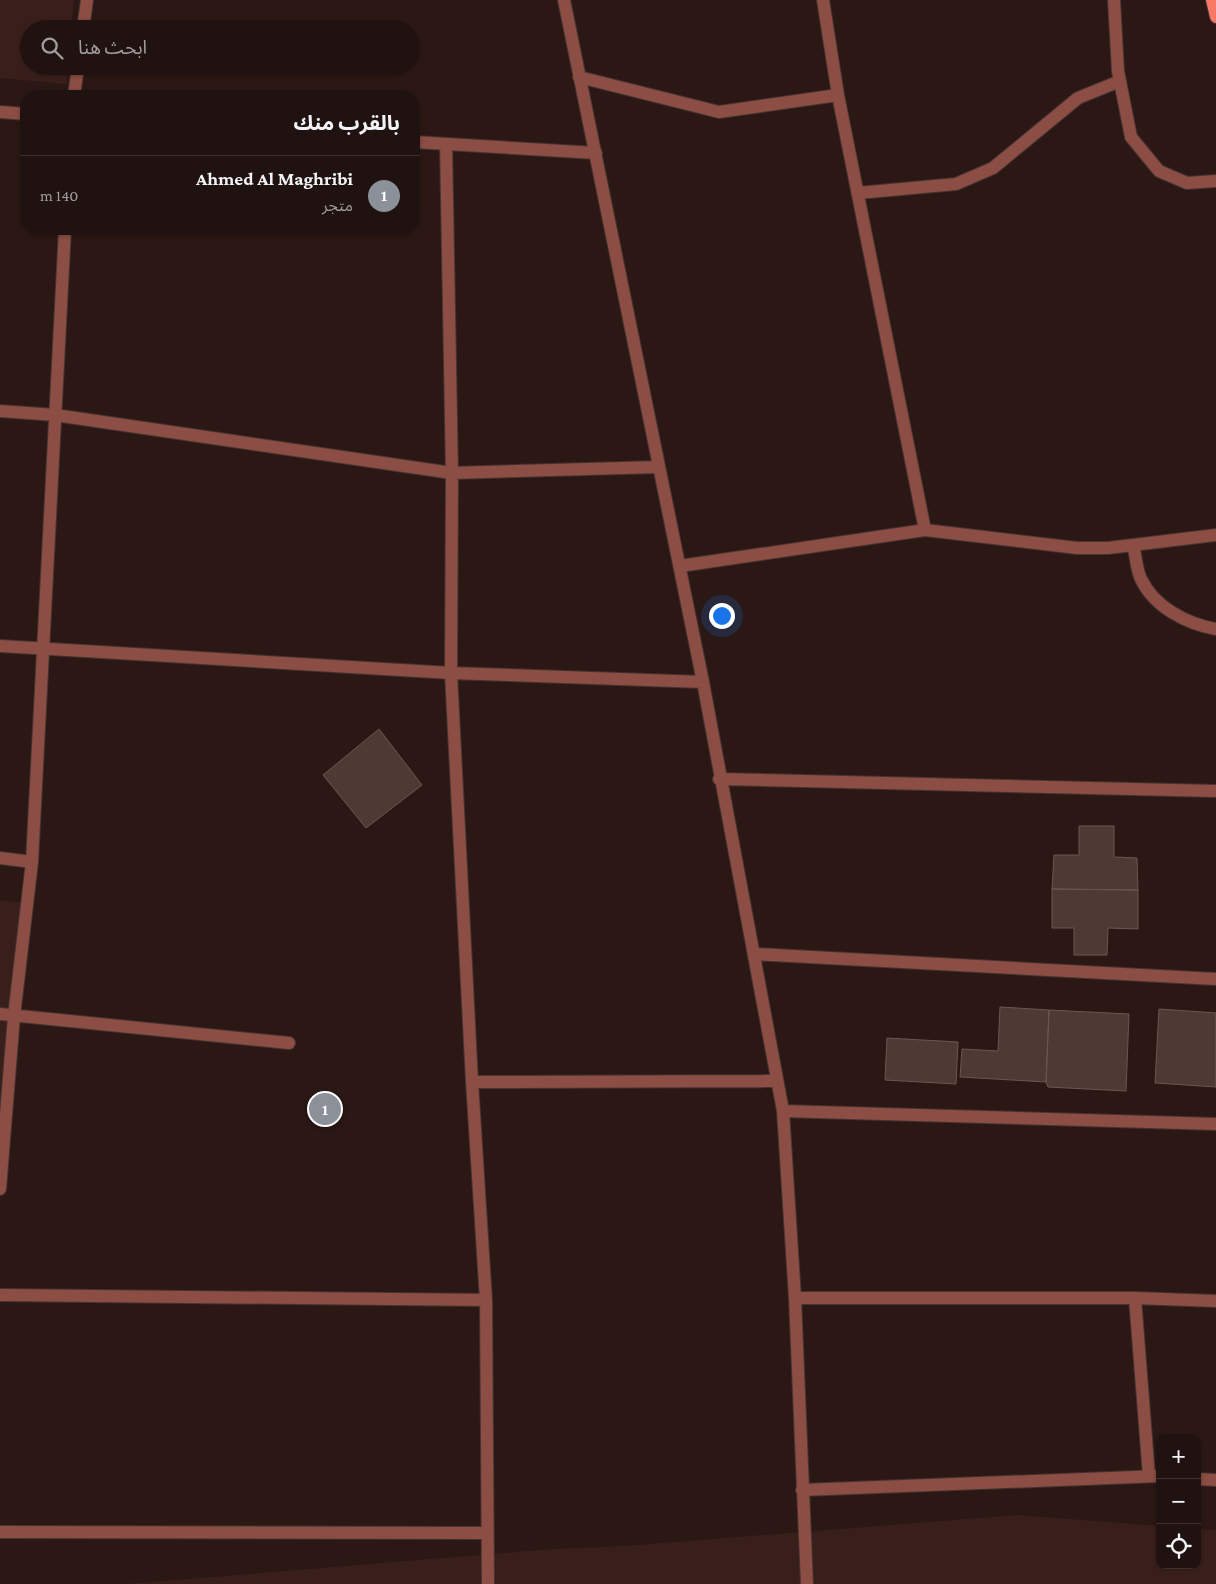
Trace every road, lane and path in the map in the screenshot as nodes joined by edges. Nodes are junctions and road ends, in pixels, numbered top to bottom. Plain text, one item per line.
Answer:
1 (87, 0) edge
2 (564, 0) edge
3 (822, 0) edge
4 (1114, 0) edge
5 (1212, 0) edge
6 (1216, 17) edge
7 (84, 20) edge
8 (77, 75) edge
9 (579, 77) junction
10 (1120, 81) junction
11 (75, 90) edge
12 (838, 95) junction
13 (0, 112) edge
14 (20, 114) edge
15 (420, 142) edge
16 (446, 144) junction
17 (596, 153) junction
18 (1216, 181) edge
19 (858, 193) junction
20 (65, 235) edge
21 (0, 411) edge
22 (55, 415) junction
23 (658, 467) junction
24 (452, 473) junction
25 (925, 530) junction
26 (1216, 535) edge
27 (1134, 545) junction
28 (680, 566) junction
29 (1216, 629) edge
30 (0, 646) edge
31 (42, 649) junction
32 (451, 673) junction
33 (703, 682) junction
34 (720, 779) junction
35 (1216, 791) edge
36 (0, 858) edge
37 (32, 862) junction
38 (755, 954) junction
39 (1216, 979) edge
40 (0, 1014) edge
41 (14, 1016) junction
42 (289, 1043) dead end
43 (777, 1080) junction
44 (472, 1082) junction
45 (783, 1111) junction
46 (1216, 1124) edge
47 (1, 1170) edge
48 (0, 1189) edge
49 (0, 1295) edge
50 (795, 1298) junction
51 (1135, 1298) junction
52 (486, 1300) junction
53 (1216, 1301) edge
54 (1154, 1476) edge
55 (1201, 1479) edge
56 (1216, 1480) edge
57 (802, 1490) junction
58 (0, 1532) edge
59 (487, 1533) junction
60 (488, 1584) edge
61 (807, 1584) edge

1 - 7 street
2 - 9 street
3 - 12 street
4 - 10 street
5 - 6 main road
8 - 11 street
9 - 12 street
9 - 17 street
10 - 18 street
10 - 19 street
12 - 19 street
13 - 14 street
15 - 16 street
16 - 17 street
16 - 24 street
17 - 23 street
19 - 25 street
20 - 22 street
21 - 22 street
22 - 24 street
22 - 31 street
23 - 24 street
23 - 28 street
24 - 32 street
25 - 27 street
25 - 28 street
26 - 27 street
27 - 29 street
28 - 33 street
30 - 31 street
31 - 32 street
31 - 37 street
32 - 33 street
32 - 44 street
33 - 34 street
34 - 35 street
34 - 38 street
36 - 37 street
37 - 41 street
38 - 39 street
38 - 43 street
40 - 41 street
41 - 42 street
41 - 47 street
43 - 44 street
43 - 45 street
44 - 52 street
45 - 46 street
45 - 50 street
47 - 48 street
49 - 52 street
50 - 51 street
50 - 57 street
51 - 53 street
51 - 54 street
52 - 59 street
54 - 57 street
55 - 56 street
57 - 61 street
58 - 59 street
59 - 60 street

